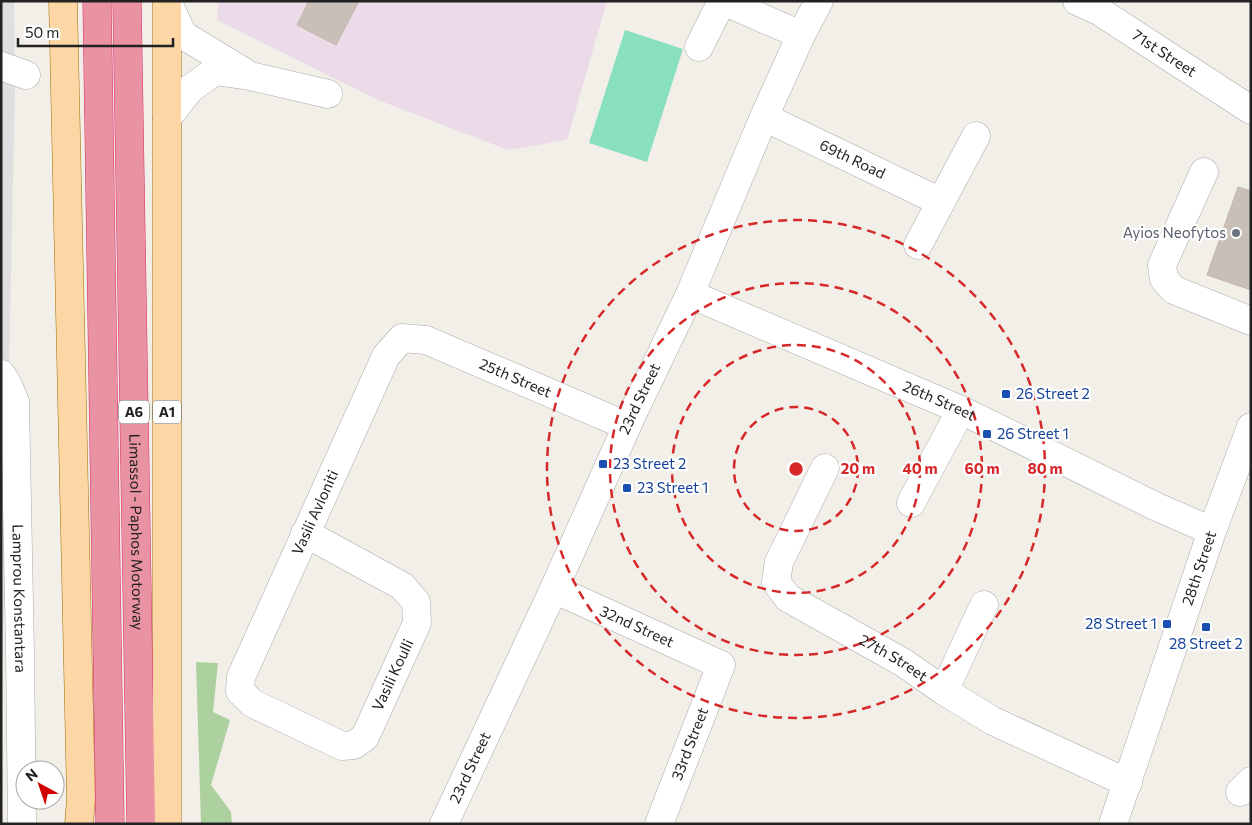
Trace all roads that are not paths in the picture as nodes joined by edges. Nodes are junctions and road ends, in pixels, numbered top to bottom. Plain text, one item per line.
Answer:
1 (63, 1) edge
2 (97, 1) edge
3 (127, 1) edge
4 (167, 1) edge
5 (722, 1) edge
6 (819, 1) edge
7 (1093, 4) edge
8 (801, 35) junction
9 (699, 47) dead end
10 (250, 76) junction
11 (328, 94) dead end
12 (1251, 110) edge
13 (764, 117) junction
14 (167, 118) junction
15 (976, 136) dead end
16 (1204, 172) dead end
17 (941, 202) junction
18 (918, 245) dead end
19 (690, 294) junction
20 (1251, 321) edge
21 (402, 338) joint
22 (1, 374) edge
23 (961, 410) junction
24 (627, 426) junction
25 (1251, 427) edge
26 (825, 468) dead end
27 (911, 503) dead end
28 (1212, 532) junction
29 (305, 533) junction
30 (554, 590) junction
31 (984, 605) dead end
32 (11, 648) edge
33 (721, 665) joint
34 (240, 691) joint
35 (944, 691) junction
36 (1128, 783) junction
37 (22, 824) edge
38 (79, 824) edge
39 (110, 824) edge
40 (141, 824) edge
41 (167, 824) edge
42 (444, 824) edge
43 (659, 824) edge
44 (1113, 824) edge

1 - 38 main road
2 - 39 highway, Limassol - Paphos Motorway / A6
3 - 40 highway, Limassol - Paphos Motorway / A6
4 - 10 street
4 - 14 main road, A1
5 - 8 street
5 - 9 street
6 - 8 street, 23rd Street
7 - 12 street, 71st Street
8 - 13 street, 23rd Street
10 - 11 street
10 - 14 street
13 - 17 street, 69th Road
13 - 19 street, 23rd Street
14 - 41 main road, A1
15 - 17 street
16 - 20 street
17 - 18 street
19 - 23 street, 26th Street
19 - 24 street, 23rd Street
21 - 24 street, 25th Street
21 - 29 street, Vasili Avloniti
22 - 32 street, Lamprou Konstantara
23 - 27 street
23 - 28 street, 26th Street
24 - 30 street, 23rd Street
25 - 28 street, 28th Street
26 - 35 street, 27th Street
28 - 36 street, 28th Street
29 - 34 street, Vasili Avloniti
29 - 34 street, Vasili Koulli
30 - 33 street, 32nd Street
30 - 42 street, 23rd Street
31 - 35 street
32 - 37 street, Lamprou Konstantara
33 - 43 street, 33rd Street
35 - 36 street, 27th Street
36 - 44 street, 28th Street

